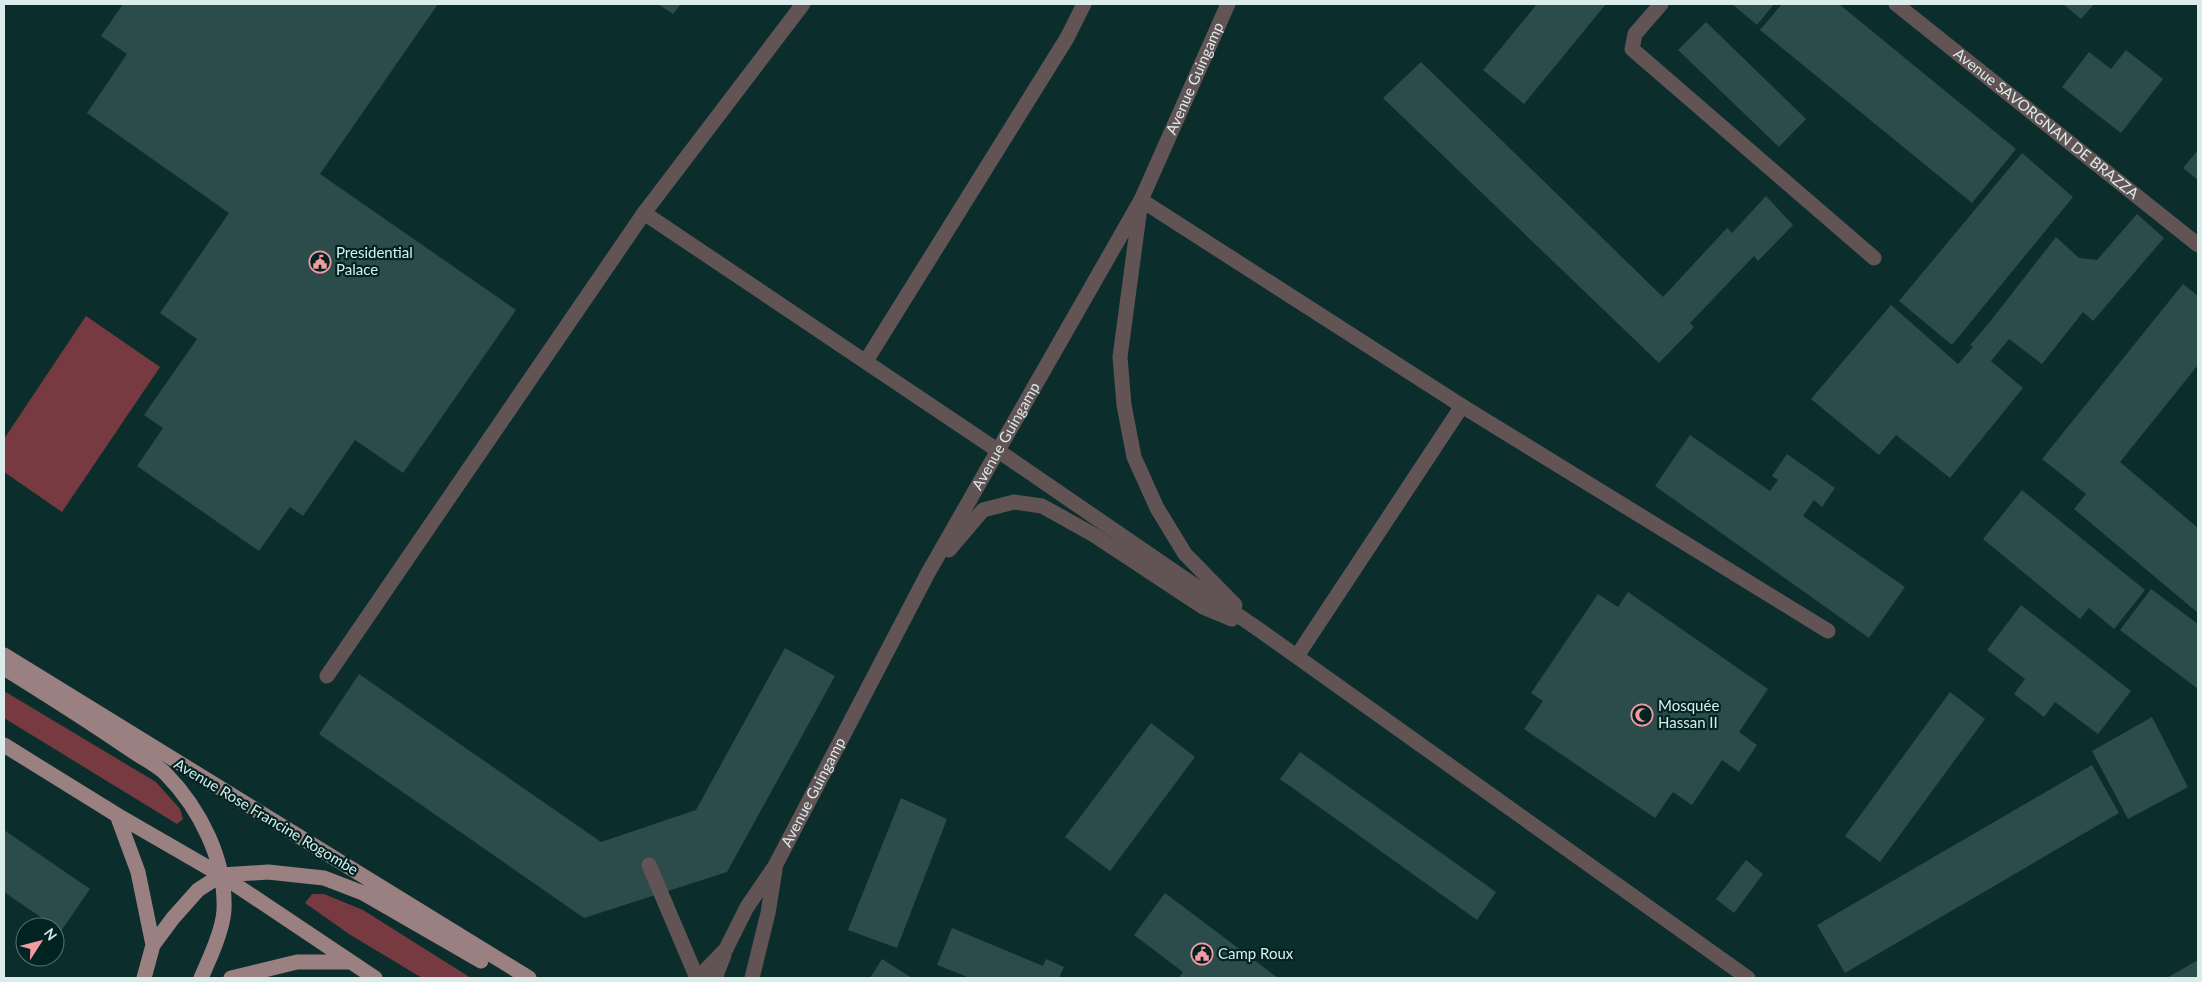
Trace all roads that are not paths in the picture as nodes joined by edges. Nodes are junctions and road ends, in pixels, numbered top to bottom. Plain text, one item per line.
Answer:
1 (803, 4) edge
2 (1084, 4) edge
3 (1228, 4) edge
4 (1661, 4) edge
5 (1896, 4) edge
6 (1141, 200) junction
7 (644, 214) junction
8 (2198, 245) edge
9 (1874, 258) dead end
10 (866, 362) junction
11 (1462, 406) junction
12 (997, 450) junction
13 (928, 573) junction
14 (1258, 629) junction
15 (1828, 632) dead end
16 (4, 655) edge
17 (1296, 656) junction
18 (4, 668) edge
19 (327, 676) dead end
20 (4, 745) edge
21 (117, 815) junction
22 (649, 865) dead end
23 (775, 866) junction
24 (221, 875) junction
25 (153, 945) junction
26 (726, 949) junction
27 (350, 962) junction
28 (144, 978) edge
29 (200, 978) edge
30 (231, 978) edge
31 (376, 978) edge
32 (510, 978) edge
33 (529, 978) edge
34 (698, 978) edge
35 (715, 978) edge
36 (752, 978) edge
37 (1748, 978) edge

1 - 7 street
2 - 10 street
3 - 6 street, Avenue Guingamp
4 - 9 street
5 - 8 street, Avenue SAVORGNAN DE BRAZZA
6 - 11 street
6 - 12 street, Avenue Guingamp
6 - 14 street
7 - 10 street
7 - 19 street
10 - 12 street
11 - 15 street
11 - 17 street
12 - 13 street, Avenue Guingamp
12 - 14 street
13 - 14 street
13 - 23 street, Avenue Guingamp
14 - 17 street
16 - 33 main road, Avenue Rose Francine Rogombe
17 - 37 street
18 - 24 main road
20 - 21 main road
21 - 24 main road
21 - 25 main road
22 - 34 street
23 - 26 street
23 - 36 street
24 - 25 main road
24 - 27 main road
24 - 29 main road
24 - 32 main road
25 - 28 main road
26 - 34 street
26 - 35 street
27 - 30 main road
27 - 31 main road

